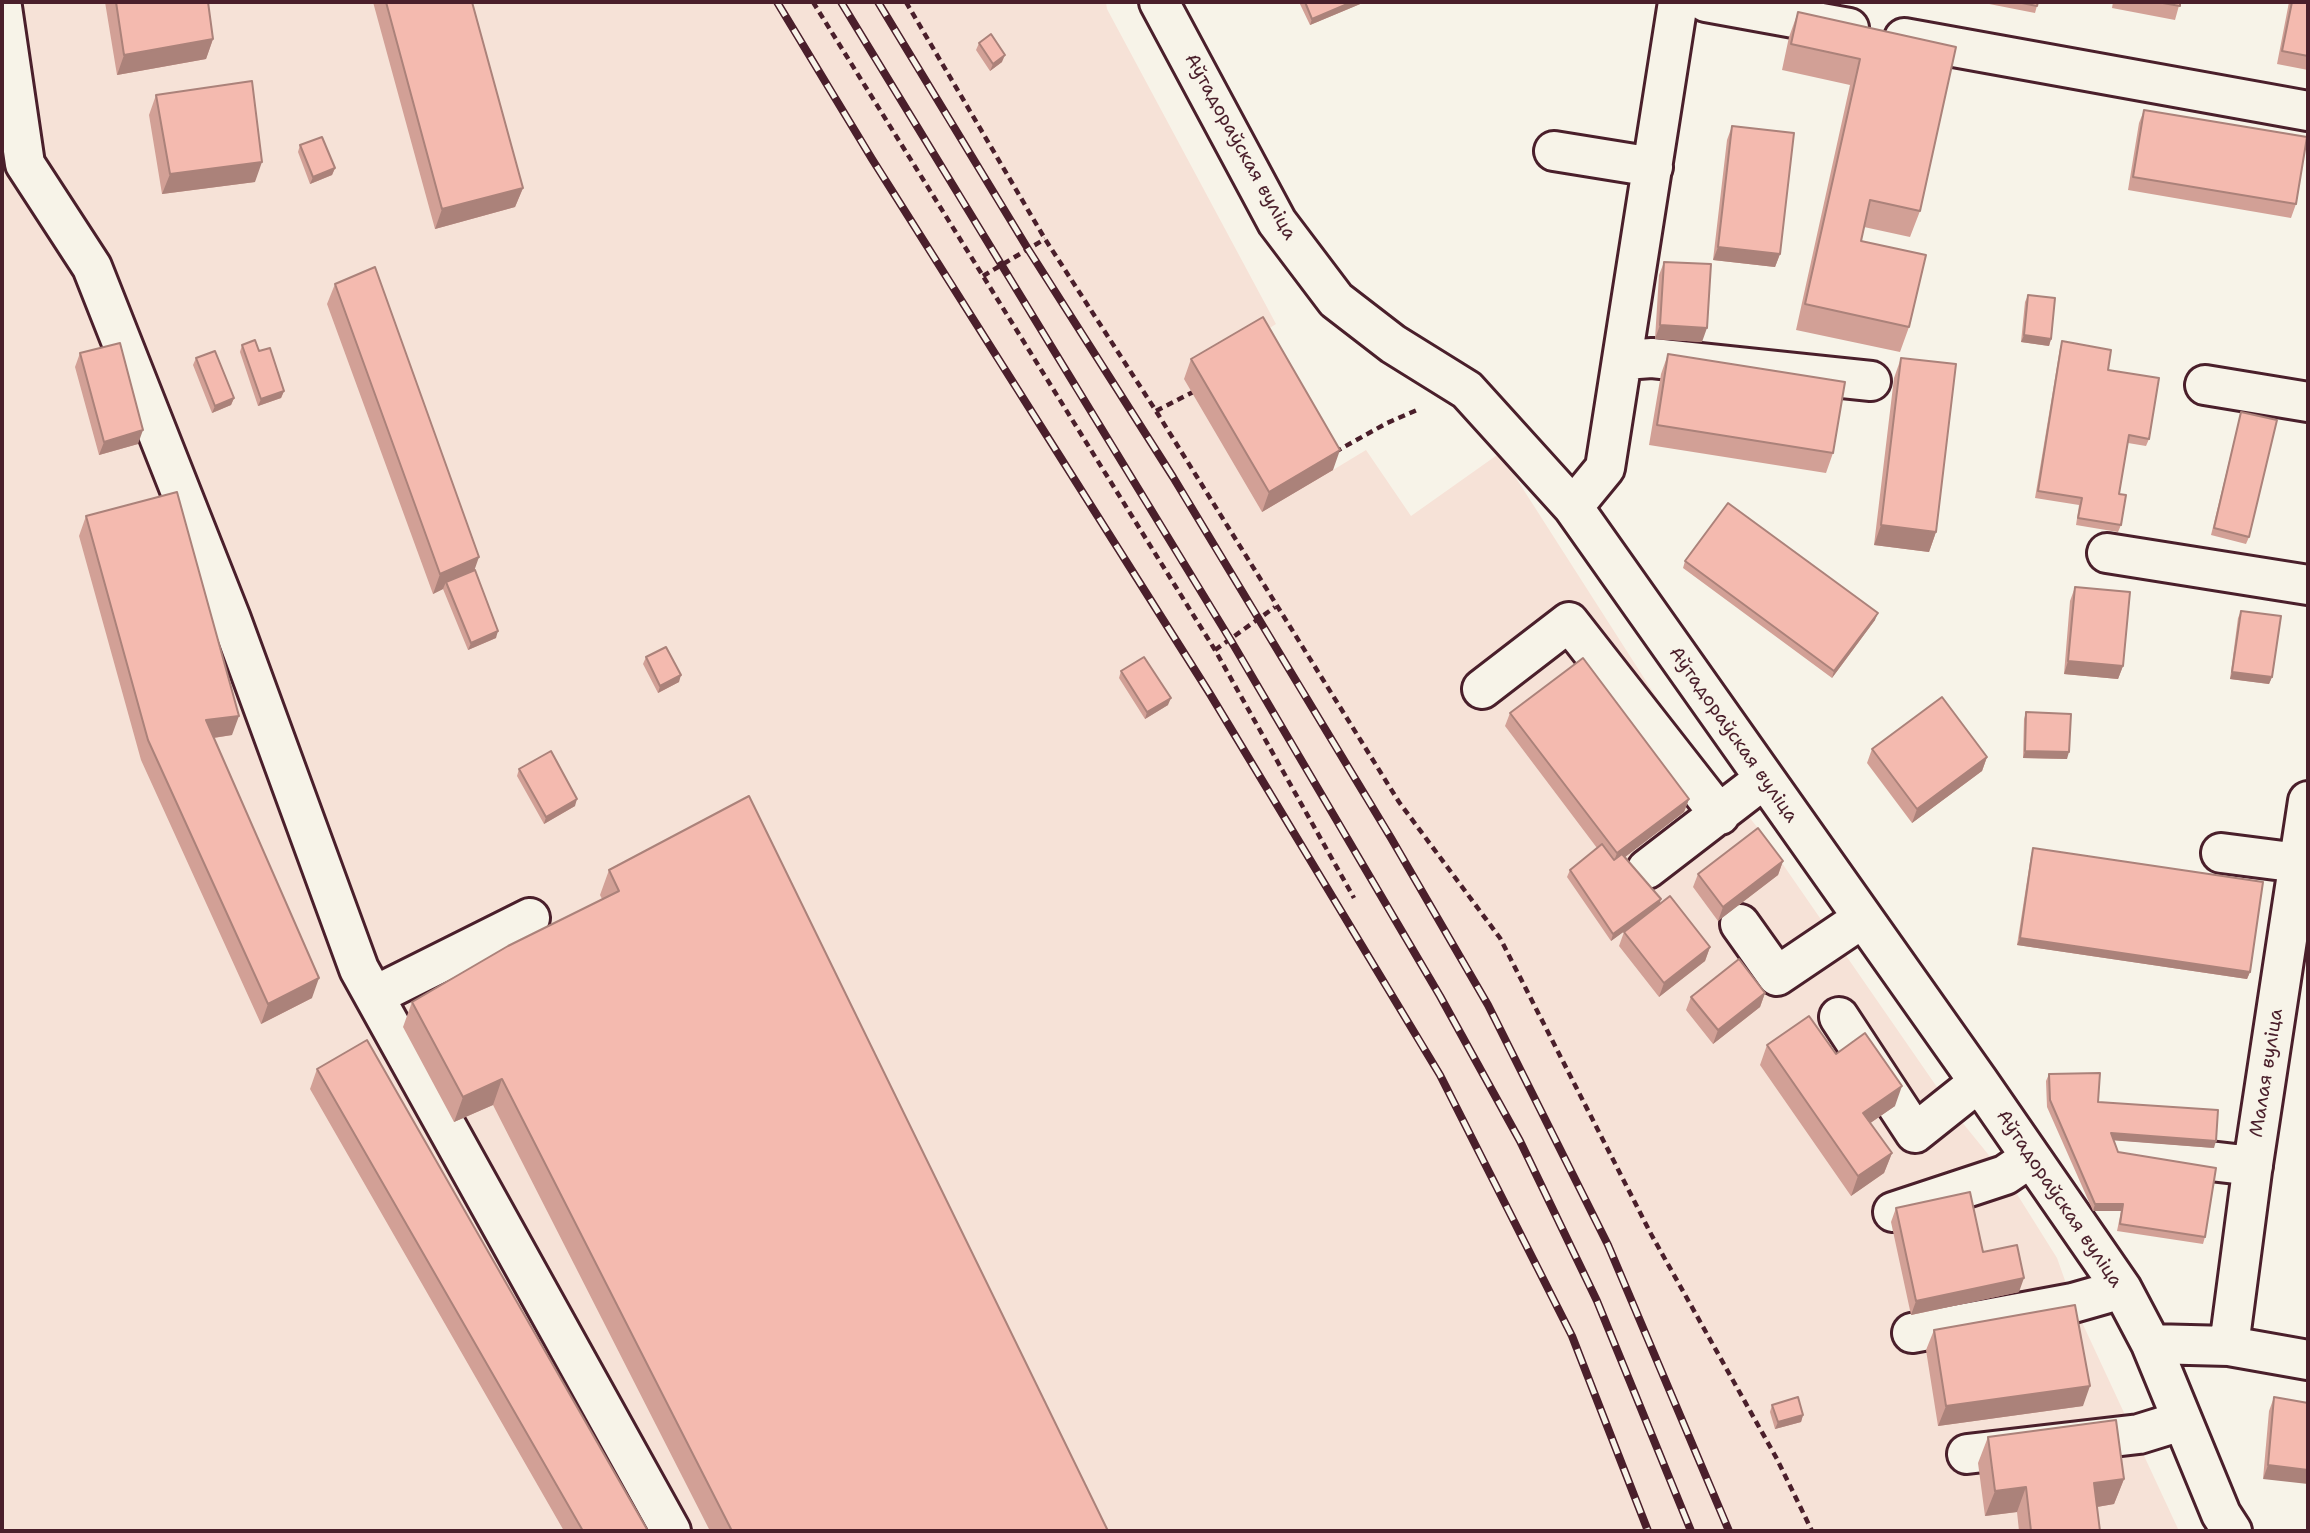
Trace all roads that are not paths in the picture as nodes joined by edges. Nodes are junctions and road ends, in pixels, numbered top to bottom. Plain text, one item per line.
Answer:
1 (1159, 2) edge
2 (1678, 2) edge
3 (1706, 2) edge
4 (2, 7) edge
5 (2308, 111) edge
6 (1554, 151) dead end
7 (1653, 167) junction
8 (1624, 360) junction
9 (1871, 381) dead end
10 (2205, 385) dead end
11 (2308, 402) edge
12 (1573, 507) junction
13 (2107, 553) dead end
14 (2308, 584) edge
15 (1482, 690) dead end
16 (1764, 779) junction
17 (2308, 801) edge
18 (1720, 815) junction
19 (2221, 853) dead end
20 (2299, 863) junction
21 (1647, 869) dead end
22 (530, 918) dead end
23 (1863, 918) junction
24 (1740, 924) dead end
25 (374, 996) junction
26 (1839, 1017) dead end
27 (1979, 1082) junction
28 (2123, 1152) edge
29 (2030, 1158) junction
30 (2253, 1166) junction
31 (1893, 1212) dead end
32 (2122, 1289) junction
33 (1912, 1333) dead end
34 (2151, 1344) junction
35 (2229, 1346) junction
36 (2308, 1360) edge
37 (2181, 1421) junction
38 (1966, 1454) dead end
39 (2217, 1525) edge
40 (671, 1531) edge

1 - 12 street, Аўтадораўская вуліца
2 - 7 street
3 - 5 street
4 - 25 street
6 - 7 street
7 - 8 street
8 - 9 street
8 - 12 street
10 - 11 street
12 - 16 street, Аўтадораўская вуліца
13 - 14 street
15 - 18 street
16 - 18 street
16 - 23 street, Аўтадораўская вуліца
17 - 20 street, Малая вуліца
18 - 21 street
19 - 20 street
20 - 30 street, Малая вуліца
22 - 25 street
23 - 24 street
23 - 27 street, Аўтадораўская вуліца
25 - 40 street
26 - 27 street
27 - 29 street, Аўтадораўская вуліца
28 - 30 street
29 - 31 street
29 - 32 street, Аўтадораўская вуліца
30 - 35 street, Малая вуліца
32 - 33 street
32 - 34 street, Аўтадораўская вуліца
34 - 35 street
34 - 37 street, Аўтадораўская вуліца
35 - 36 street
37 - 38 street
37 - 39 street, Аўтадораўская вуліца

